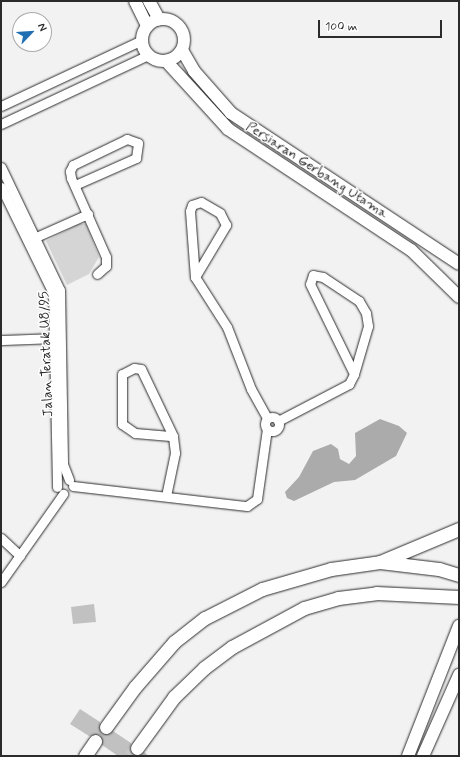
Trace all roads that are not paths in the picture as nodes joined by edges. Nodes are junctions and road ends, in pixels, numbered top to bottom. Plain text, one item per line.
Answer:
1 (135, 1) edge
2 (149, 1) edge
3 (159, 19) junction
4 (147, 26) junction
5 (142, 40) junction
6 (182, 50) junction
7 (148, 55) junction
8 (166, 61) junction
9 (1, 106) edge
10 (1, 124) edge
11 (1, 167) edge
12 (75, 185) junction
13 (1, 187) edge
14 (88, 214) junction
15 (36, 237) junction
16 (459, 264) edge
17 (97, 274) dead end
18 (195, 277) junction
19 (459, 296) edge
20 (58, 338) junction
21 (1, 340) edge
22 (354, 374) junction
23 (267, 418) junction
24 (278, 421) junction
25 (267, 429) junction
26 (173, 436) junction
27 (71, 483) junction
28 (57, 487) junction
29 (63, 494) junction
30 (166, 496) junction
31 (459, 529) edge
32 (1, 538) edge
33 (20, 556) junction
34 (380, 562) junction
35 (459, 575) edge
36 (1, 582) edge
37 (459, 597) edge
38 (459, 626) edge
39 (459, 675) edge
40 (106, 726) dead end
41 (95, 741) dead end
42 (137, 748) tunnel mouth
43 (85, 756) edge
44 (408, 756) edge
45 (424, 756) edge

1 - 4 main road
2 - 3 main road
3 - 4 main road
3 - 6 main road, Persiaran Gerbang Utama
4 - 5 main road
5 - 7 main road
5 - 9 street
6 - 8 main road
6 - 16 main road, Persiaran Gerbang Utama
7 - 8 main road, Persiaran Gerbang Utama
7 - 10 street
8 - 19 main road, Persiaran Gerbang Utama
11 - 15 street, Jalan Teratak U8/95
12 - 12 street
12 - 14 street
13 - 20 street, Jalan Teratak U8/95
14 - 15 street
14 - 17 street
15 - 20 street, Jalan Teratak U8/95
18 - 18 street
18 - 23 street
20 - 21 street
20 - 27 street, Jalan Teratak U8/95
20 - 28 street, Jalan Teratak U8/95
22 - 22 street
22 - 24 street
23 - 24 street
23 - 25 street
24 - 25 street
25 - 30 street
26 - 26 street
26 - 30 street
27 - 28 street
27 - 29 street
27 - 30 street
28 - 29 street
29 - 33 street
31 - 34 highway
32 - 33 street
33 - 36 street
34 - 35 highway
34 - 40 highway
37 - 42 highway
38 - 44 main road
39 - 45 main road
41 - 43 highway

